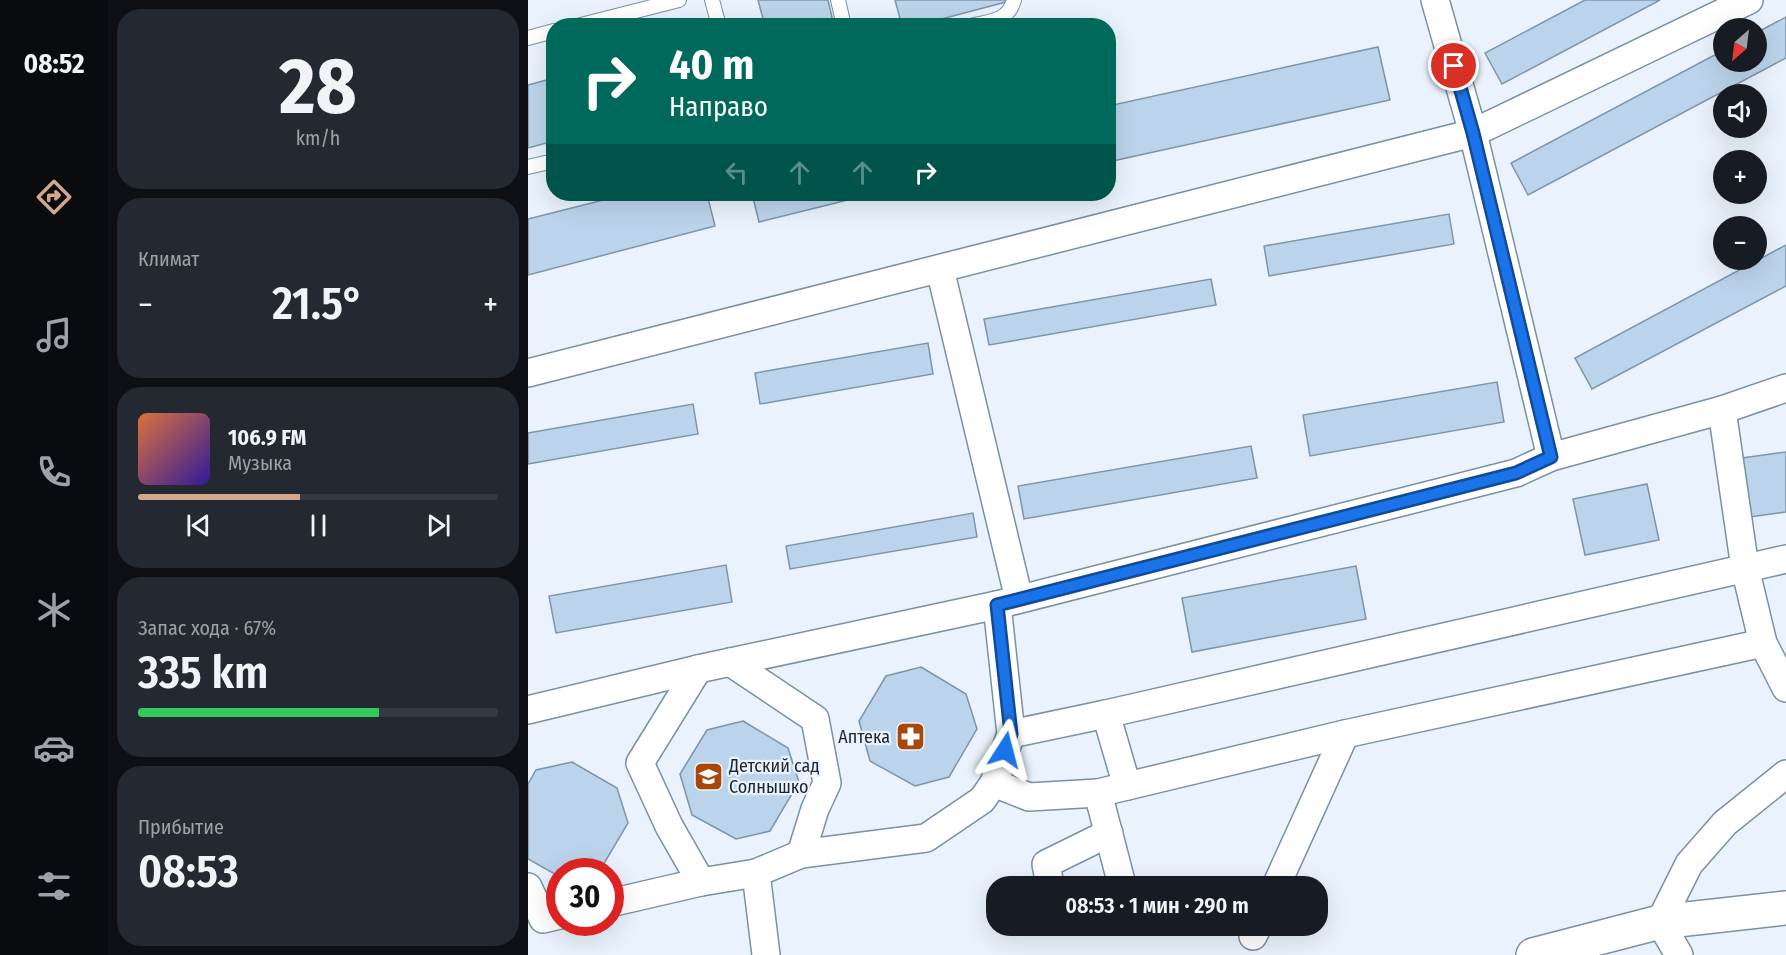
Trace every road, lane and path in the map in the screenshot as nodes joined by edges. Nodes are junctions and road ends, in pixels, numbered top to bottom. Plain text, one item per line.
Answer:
1 (679, 0) edge
2 (712, 0) edge
3 (838, 0) edge
4 (1014, 0) edge
5 (1436, 0) edge
6 (1749, 0) edge
7 (608, 18) edge
8 (717, 18) edge
9 (842, 18) edge
10 (1000, 18) edge
11 (546, 34) edge
12 (528, 38) edge
13 (1473, 133) junction
14 (546, 163) edge
15 (528, 167) edge
16 (940, 269) junction
17 (528, 372) edge
18 (1786, 388) edge
19 (1722, 410) junction
20 (1551, 457) junction
21 (1786, 559) edge
22 (1745, 568) junction
23 (1008, 602) junction
24 (1763, 644) junction
25 (730, 662) junction
26 (698, 669) junction
27 (1786, 688) edge
28 (528, 710) edge
29 (1106, 714) junction
30 (1011, 734) junction
31 (1345, 734) junction
32 (1786, 774) edge
33 (994, 783) junction
34 (1127, 786) junction
35 (1098, 793) junction
36 (1109, 833) junction
37 (801, 854) junction
38 (756, 873) junction
39 (1048, 876) edge
40 (1120, 876) edge
41 (1281, 876) edge
42 (701, 882) junction
43 (528, 887) edge
44 (624, 900) edge
45 (1786, 908) edge
46 (543, 919) edge
47 (1660, 922) junction
48 (766, 955) edge
49 (1533, 955) edge
50 (1679, 955) edge

1 - 7 lane
2 - 8 lane
3 - 9 lane
4 - 10 lane
5 - 13 street
6 - 13 street
11 - 12 lane
13 - 16 street
13 - 20 street
14 - 15 lane
16 - 17 street
16 - 23 street
18 - 19 street
19 - 20 street
19 - 22 street
20 - 23 street
21 - 22 street
22 - 24 street
22 - 29 street
23 - 25 street
23 - 30 street
24 - 27 street
24 - 31 street
25 - 26 street
25 - 37 street
26 - 28 street
26 - 42 street
29 - 30 street
29 - 34 street
30 - 33 street
31 - 34 street
31 - 41 street
32 - 47 street
33 - 35 street
33 - 37 street
34 - 35 street
35 - 36 street
36 - 39 street
36 - 40 street
37 - 38 street
38 - 42 street
38 - 48 street
42 - 44 street
43 - 46 street
45 - 47 main road
47 - 49 main road
47 - 50 street

